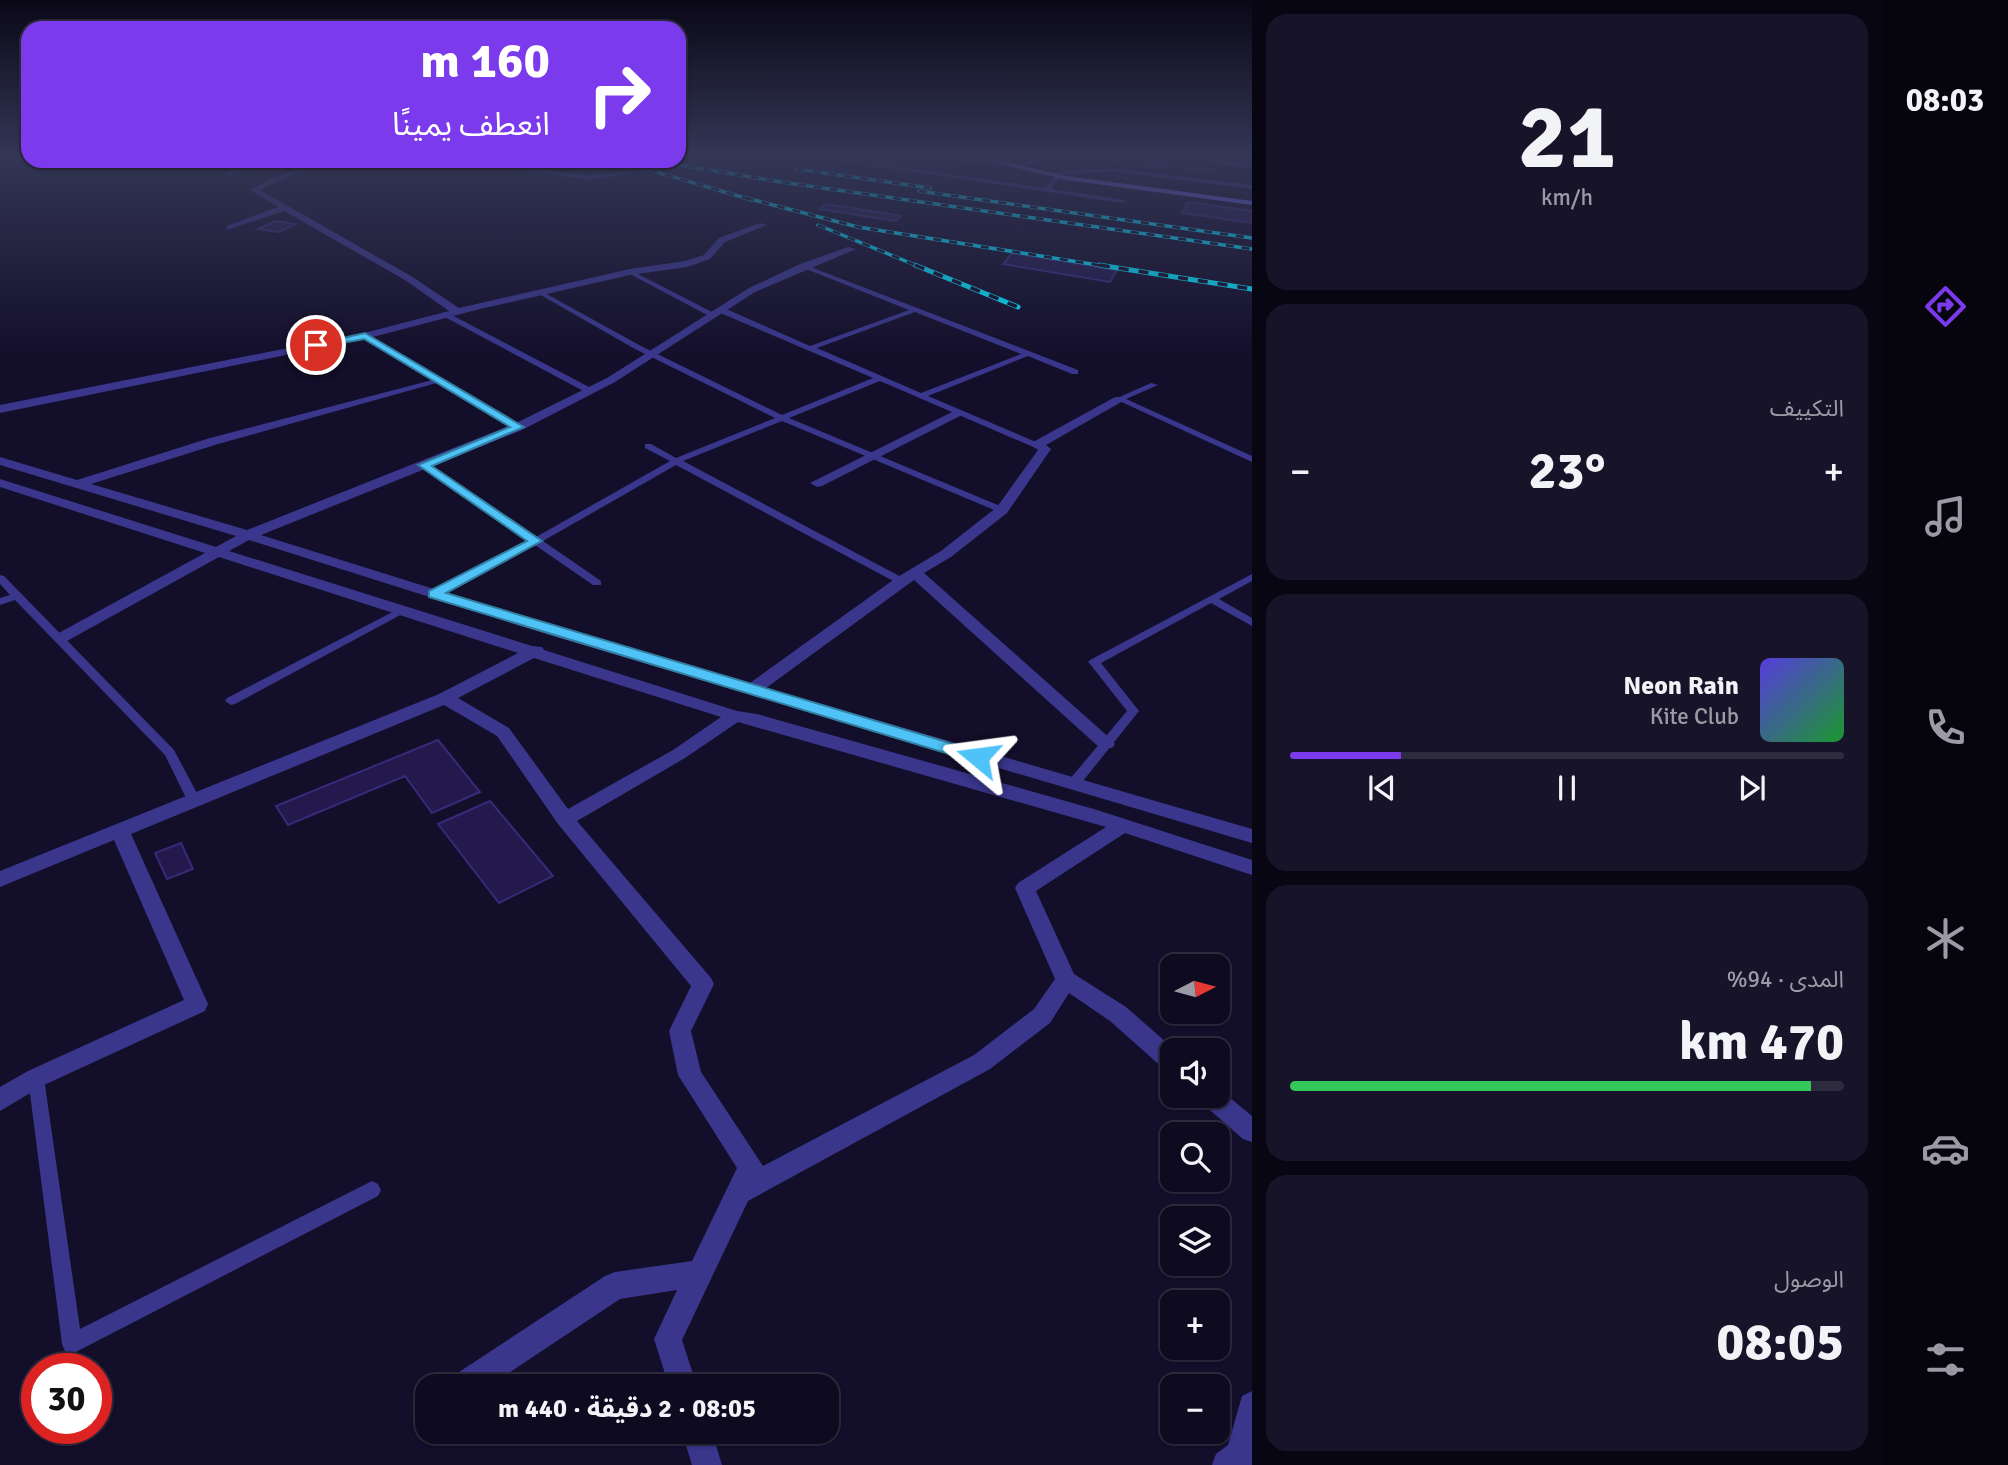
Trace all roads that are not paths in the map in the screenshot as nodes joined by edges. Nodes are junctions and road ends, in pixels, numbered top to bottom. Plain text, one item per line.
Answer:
1 (246, 222) edge
2 (311, 222) edge
3 (763, 225) dead end
4 (230, 228) dead end
5 (851, 249) dead end
6 (803, 267) junction
7 (630, 272) junction
8 (541, 293) junction
9 (915, 310) junction
10 (718, 312) junction
11 (451, 313) junction
12 (365, 335) junction
13 (811, 348) junction
14 (1029, 353) junction
15 (650, 355) junction
16 (1075, 372) dead end
17 (880, 378) junction
18 (436, 380) junction
19 (1154, 385) dead end
20 (590, 391) junction
21 (920, 396) junction
22 (1119, 399) junction
23 (0, 410) edge
24 (960, 413) junction
25 (781, 416) junction
26 (518, 427) junction
27 (648, 446) dead end
28 (1045, 449) junction
29 (870, 457) junction
30 (1252, 459) edge
31 (678, 460) junction
32 (0, 461) edge
33 (424, 465) junction
34 (0, 483) edge
35 (817, 483) dead end
36 (78, 484) junction
37 (1002, 510) junction
38 (248, 535) junction
39 (536, 541) junction
40 (220, 551) junction
41 (1252, 577) edge
42 (0, 578) edge
43 (909, 578) junction
44 (597, 583) dead end
45 (434, 594) junction
46 (16, 596) junction
47 (1211, 599) junction
48 (0, 602) edge
49 (402, 610) junction
50 (1252, 623) edge
51 (559, 634) junction
52 (61, 638) junction
53 (532, 652) junction
54 (752, 690) junction
55 (445, 698) junction
56 (231, 701) dead end
57 (735, 716) junction
58 (1106, 744) junction
59 (1074, 783) junction
60 (193, 799) junction
61 (565, 819) junction
62 (1122, 827) junction
63 (119, 829) junction
64 (1252, 836) edge
65 (1252, 868) edge
66 (0, 879) edge
67 (1066, 980) junction
68 (1160, 1051) edge
69 (36, 1078) junction
70 (0, 1100) edge
71 (1226, 1108) edge
72 (1252, 1131) edge
73 (372, 1189) dead end
74 (738, 1193) junction
75 (700, 1273) junction
76 (481, 1374) edge
77 (678, 1374) edge
78 (1252, 1406) edge
79 (701, 1444) edge
80 (708, 1465) edge
81 (1227, 1465) edge

1 - 4 street
2 - 11 street
3 - 7 street
5 - 6 street
6 - 9 lane
6 - 10 street
7 - 8 street
7 - 10 lane
8 - 11 street
8 - 15 lane
9 - 13 lane
9 - 14 lane
10 - 13 lane
10 - 15 street
11 - 12 street
11 - 20 lane
12 - 18 lane
12 - 23 street
13 - 17 lane
14 - 16 lane
14 - 21 lane
15 - 20 street
15 - 25 lane
17 - 21 lane
17 - 25 lane
18 - 26 lane
18 - 36 street
19 - 22 lane
20 - 26 street
21 - 24 lane
22 - 28 street
22 - 30 lane
24 - 28 lane
24 - 29 street
25 - 29 lane
25 - 31 lane
26 - 33 street
27 - 31 lane
28 - 37 street
29 - 35 street
29 - 37 lane
31 - 39 lane
31 - 43 lane
32 - 36 street
33 - 38 street
33 - 39 lane
34 - 40 street
36 - 38 street
37 - 43 street
38 - 40 street
38 - 45 street
39 - 44 lane
39 - 45 lane
40 - 49 street
40 - 52 street
41 - 47 lane
42 - 46 lane
43 - 54 street
43 - 58 street
45 - 51 street
46 - 48 lane
46 - 52 lane
47 - 50 lane
47 - 58 lane
49 - 53 street
49 - 56 lane
51 - 53 street
51 - 54 street
52 - 60 lane
53 - 55 street
53 - 57 street
54 - 59 street
55 - 60 street
55 - 61 street
57 - 61 street
57 - 62 street
58 - 59 lane
59 - 64 street
60 - 63 street
61 - 74 street
62 - 65 street
62 - 67 street
63 - 66 street
63 - 69 street
67 - 68 street
67 - 74 street
69 - 70 street
69 - 73 lane
71 - 72 street
74 - 75 street
75 - 76 street
75 - 77 street
78 - 81 street
79 - 80 street

